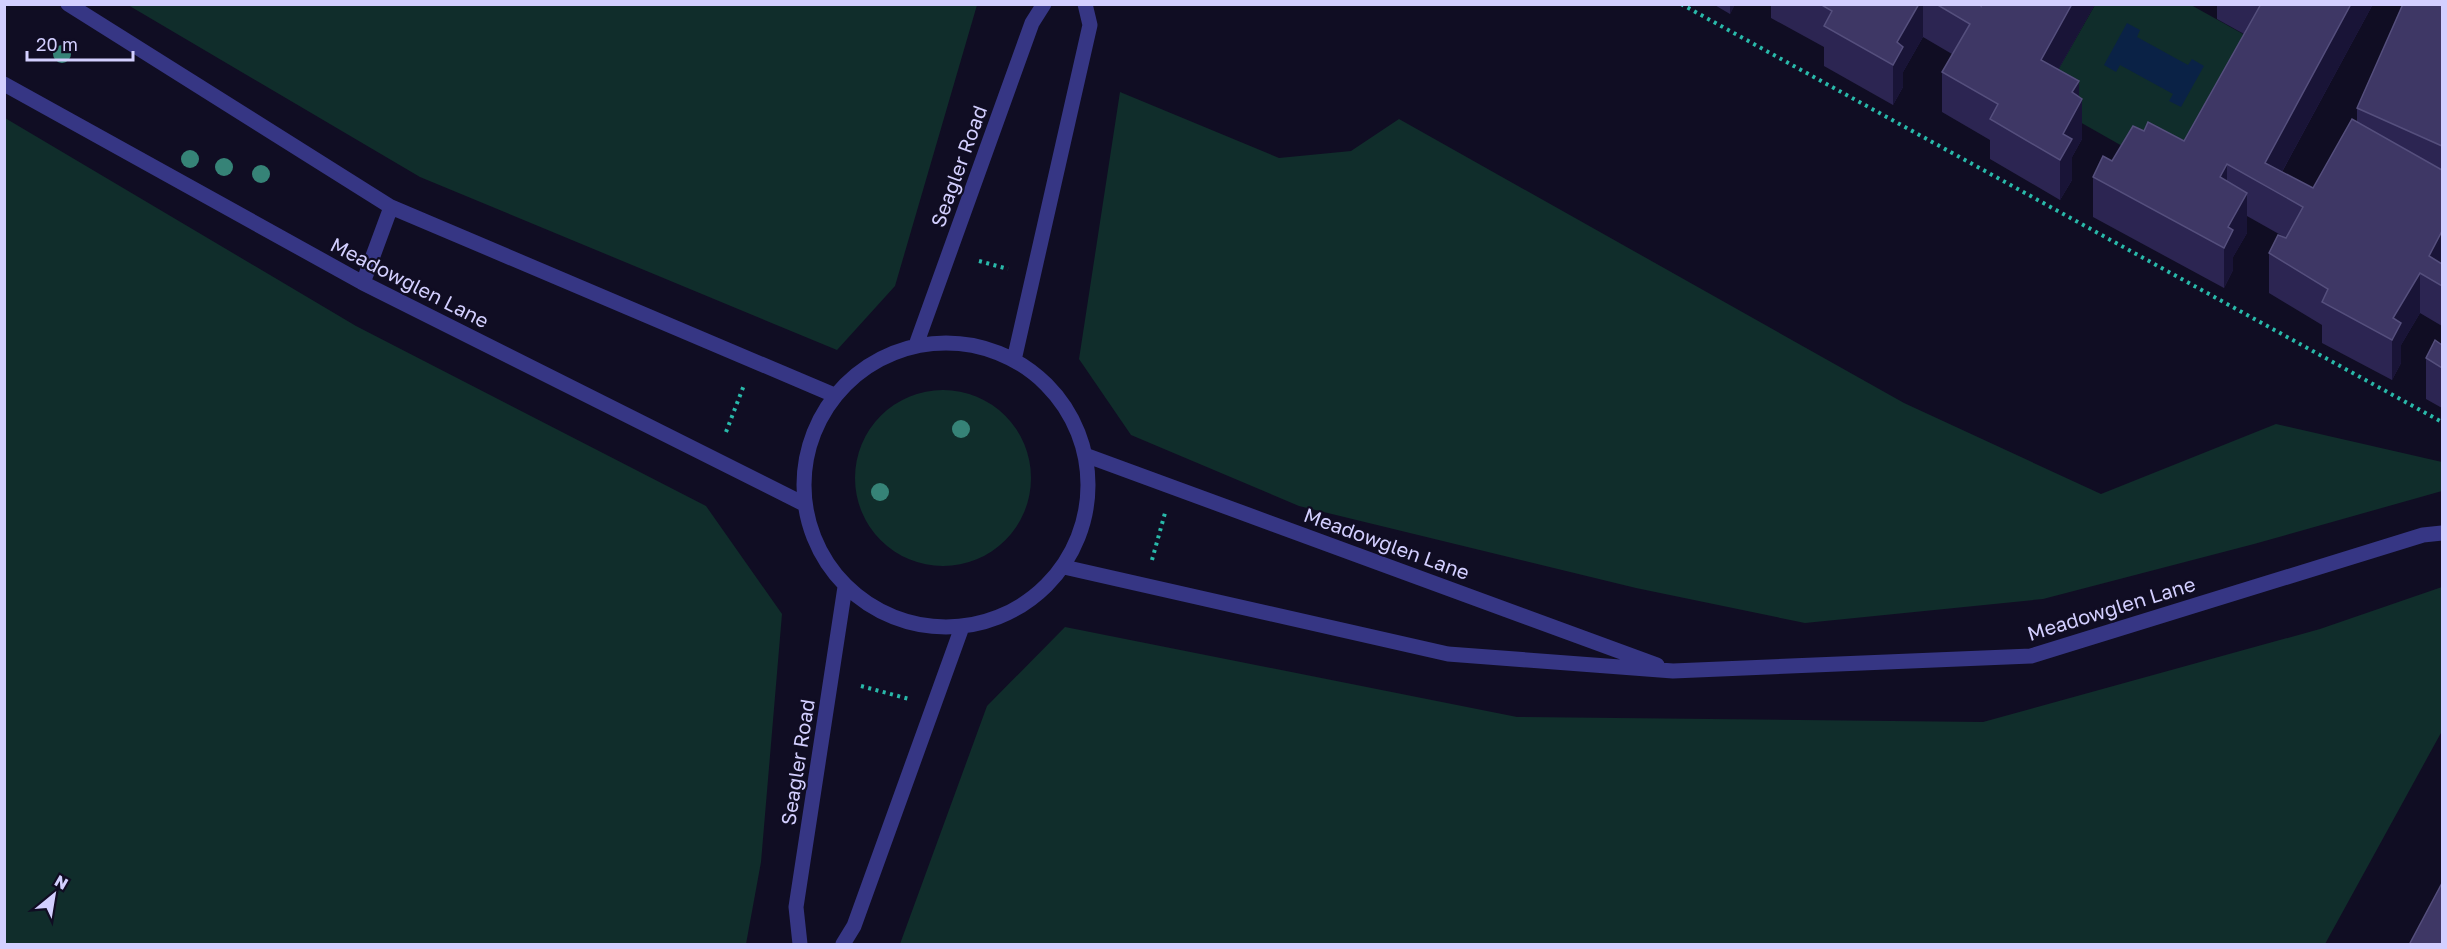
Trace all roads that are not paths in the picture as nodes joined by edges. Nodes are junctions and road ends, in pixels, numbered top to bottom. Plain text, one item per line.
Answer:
1 (68, 4) edge
2 (1044, 4) edge
3 (1086, 4) edge
4 (4, 84) edge
5 (391, 207) junction
6 (363, 283) junction
7 (916, 345) junction
8 (1014, 360) junction
9 (834, 395) junction
10 (1085, 455) junction
11 (804, 504) junction
12 (2442, 534) edge
13 (1064, 567) junction
14 (845, 587) junction
15 (962, 627) junction
16 (1674, 671) junction
17 (800, 945) edge
18 (843, 945) edge

1 - 5 street
2 - 7 street, Seagler Road
3 - 8 street
4 - 6 street, Meadowglen Lane
5 - 6 street
5 - 9 street
6 - 11 street, Meadowglen Lane
7 - 8 street
7 - 9 street
8 - 10 street
9 - 11 street
10 - 13 street
10 - 16 street, Meadowglen Lane
11 - 14 street
12 - 16 street, Meadowglen Lane
13 - 15 street
13 - 16 street, Meadowglen Lane
14 - 15 street
14 - 17 street, Seagler Road
15 - 18 street

